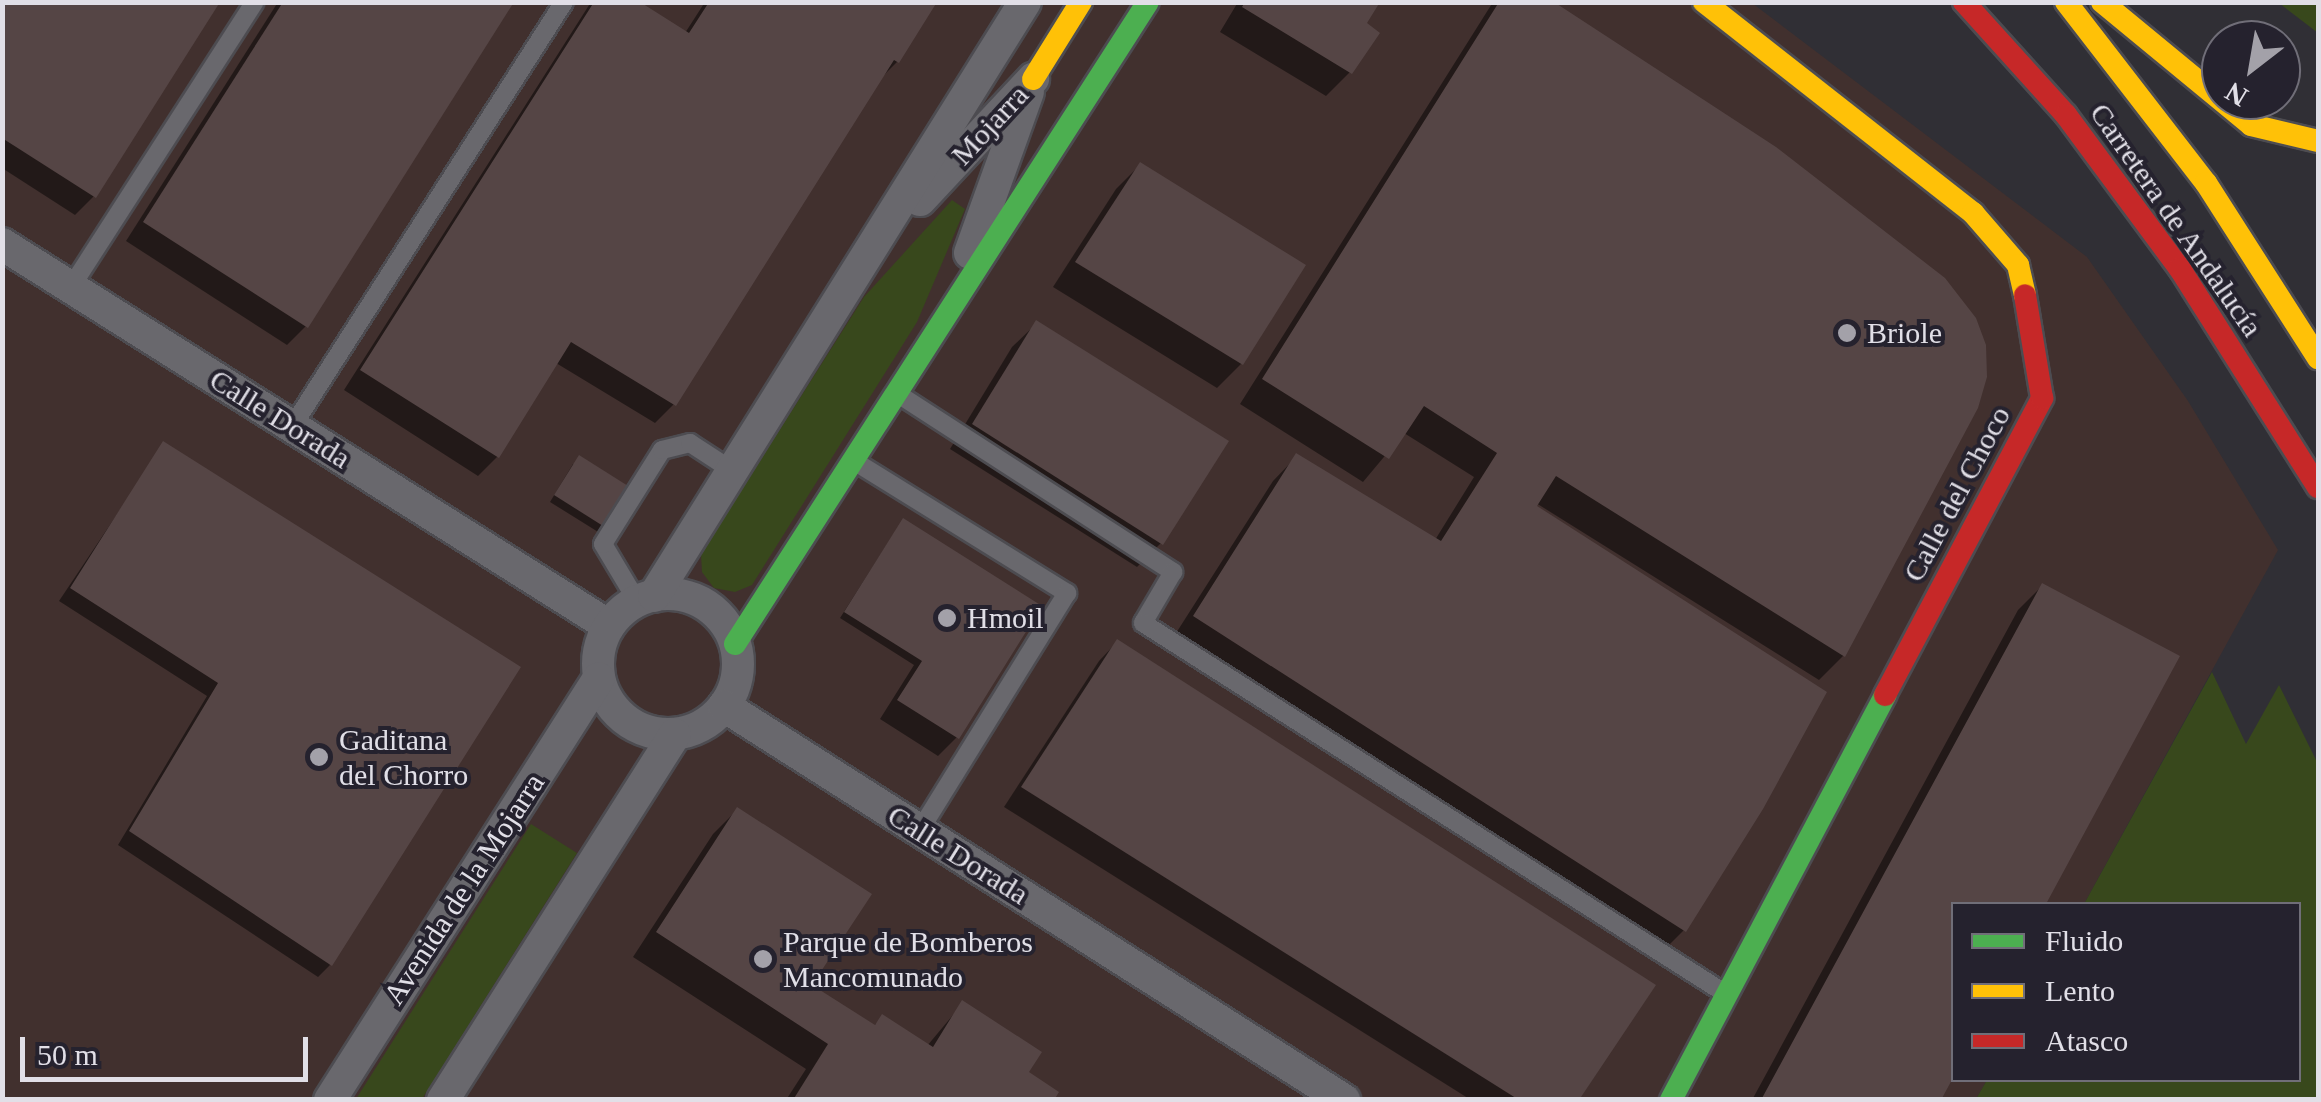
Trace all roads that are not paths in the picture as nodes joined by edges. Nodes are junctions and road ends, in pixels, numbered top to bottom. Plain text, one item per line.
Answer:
1 (255, 2) edge
2 (564, 2) edge
3 (1025, 2) edge
4 (1081, 2) edge
5 (1148, 2) edge
6 (1704, 2) edge
7 (1964, 2) edge
8 (2066, 2) edge
9 (2102, 2) edge
10 (1033, 79) junction
11 (2318, 141) edge
12 (2, 244) edge
13 (870, 254) junction
14 (71, 287) junction
15 (952, 302) junction
16 (2318, 358) edge
17 (895, 392) junction
18 (292, 426) junction
19 (852, 460) junction
20 (733, 471) junction
21 (2318, 487) edge
22 (646, 599) junction
23 (609, 626) junction
24 (735, 644) junction
25 (599, 678) junction
26 (724, 706) junction
27 (675, 734) junction
28 (920, 830) junction
29 (1726, 994) junction
30 (330, 1100) edge
31 (443, 1100) edge
32 (1344, 1100) edge
33 (1671, 1100) edge

1 - 14 lane
2 - 18 lane
3 - 13 street
4 - 10 main road
5 - 15 main road
6 - 29 main road, Calle del Choco
7 - 21 main road, Carretera de Andalucía
8 - 16 main road, Carretera de Andalucía
9 - 11 main road
10 - 13 street, Mojarra
10 - 15 street, Mojarra
12 - 14 street, Calle Dorada
13 - 20 street
14 - 18 street, Calle Dorada
15 - 17 main road
17 - 19 main road
17 - 29 lane
18 - 23 street, Calle Dorada
19 - 24 main road
19 - 28 lane
20 - 22 street
20 - 22 lane
22 - 23 street
22 - 24 street
23 - 25 street
24 - 26 street
25 - 27 street
25 - 30 street, Avenida de la Mojarra
26 - 27 street
26 - 28 street, Calle Dorada
27 - 31 street
28 - 32 street, Calle Dorada
29 - 33 main road, Calle del Choco

